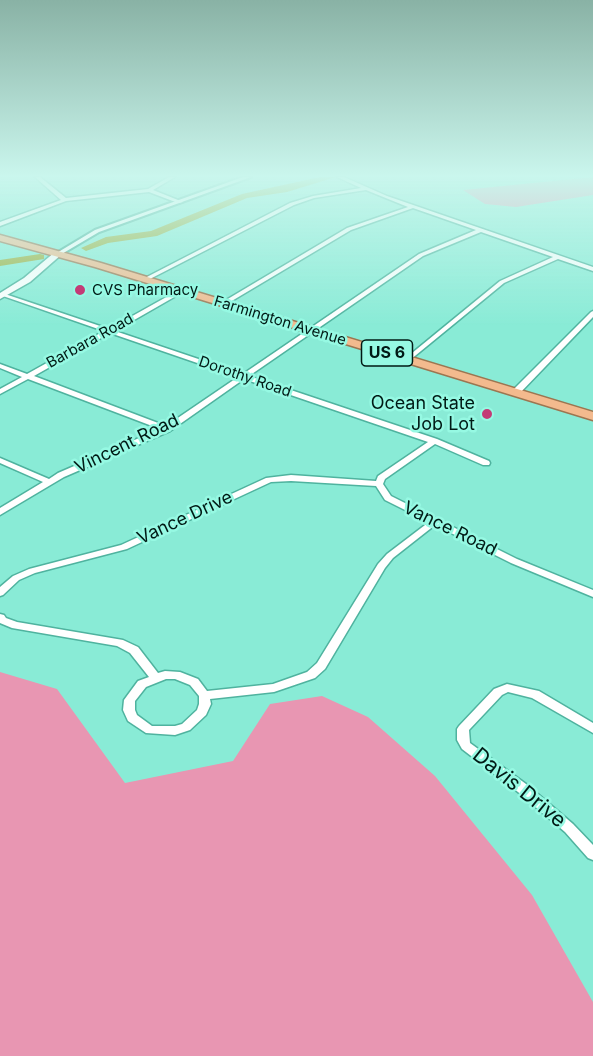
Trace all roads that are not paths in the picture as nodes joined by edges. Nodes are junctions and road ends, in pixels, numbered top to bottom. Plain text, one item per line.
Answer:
1 (111, 226) edge
2 (248, 226) edge
3 (360, 226) edge
4 (470, 226) edge
5 (481, 230) junction
6 (0, 238) edge
7 (58, 254) junction
8 (557, 257) junction
9 (593, 269) edge
10 (144, 280) junction
11 (181, 291) junction
12 (2, 296) edge
13 (223, 304) junction
14 (593, 313) edge
15 (310, 330) junction
16 (107, 331) junction
17 (408, 359) junction
18 (0, 366) edge
19 (243, 376) junction
20 (26, 377) junction
21 (0, 392) edge
22 (516, 392) junction
23 (593, 416) edge
24 (167, 429) junction
25 (434, 441) junction
26 (0, 460) edge
27 (486, 462) dead end
28 (49, 482) junction
29 (379, 484) junction
30 (0, 512) edge
31 (434, 522) junction
32 (0, 593) edge
33 (593, 594) edge
34 (0, 617) edge
35 (155, 677) junction
36 (204, 695) junction
37 (593, 729) edge
38 (593, 854) edge

1 - 7 street
2 - 10 street
3 - 13 street
4 - 5 street
5 - 8 street
5 - 15 street, Vincent Road
6 - 7 highway, Farmington Avenue / US 6
7 - 10 highway, Farmington Avenue / US 6
7 - 12 main road
8 - 9 street
8 - 17 street
10 - 11 highway, Farmington Avenue / US 6
11 - 13 highway, Farmington Avenue / US 6
11 - 16 street, Barbara Road
12 - 16 street, Dorothy Road
13 - 15 highway, Farmington Avenue / US 6
14 - 22 street
15 - 17 highway, Farmington Avenue / US 6
15 - 19 street, Vincent Road
16 - 19 street, Dorothy Road
16 - 20 street, Barbara Road
17 - 22 highway, Farmington Avenue / US 6
18 - 20 street
19 - 24 street, Vincent Road
19 - 25 street, Dorothy Road
20 - 21 street, Barbara Road
20 - 24 street
22 - 23 highway, Farmington Avenue / US 6
24 - 28 street, Vincent Road
25 - 27 street, Dorothy Road
25 - 29 street
26 - 28 street
28 - 30 street, Vincent Road
29 - 31 street, Vance Road
29 - 32 street, Vance Drive
31 - 33 street, Vance Road
31 - 36 street
34 - 35 street
35 - 36 street
35 - 36 street
37 - 38 street, Davis Drive

